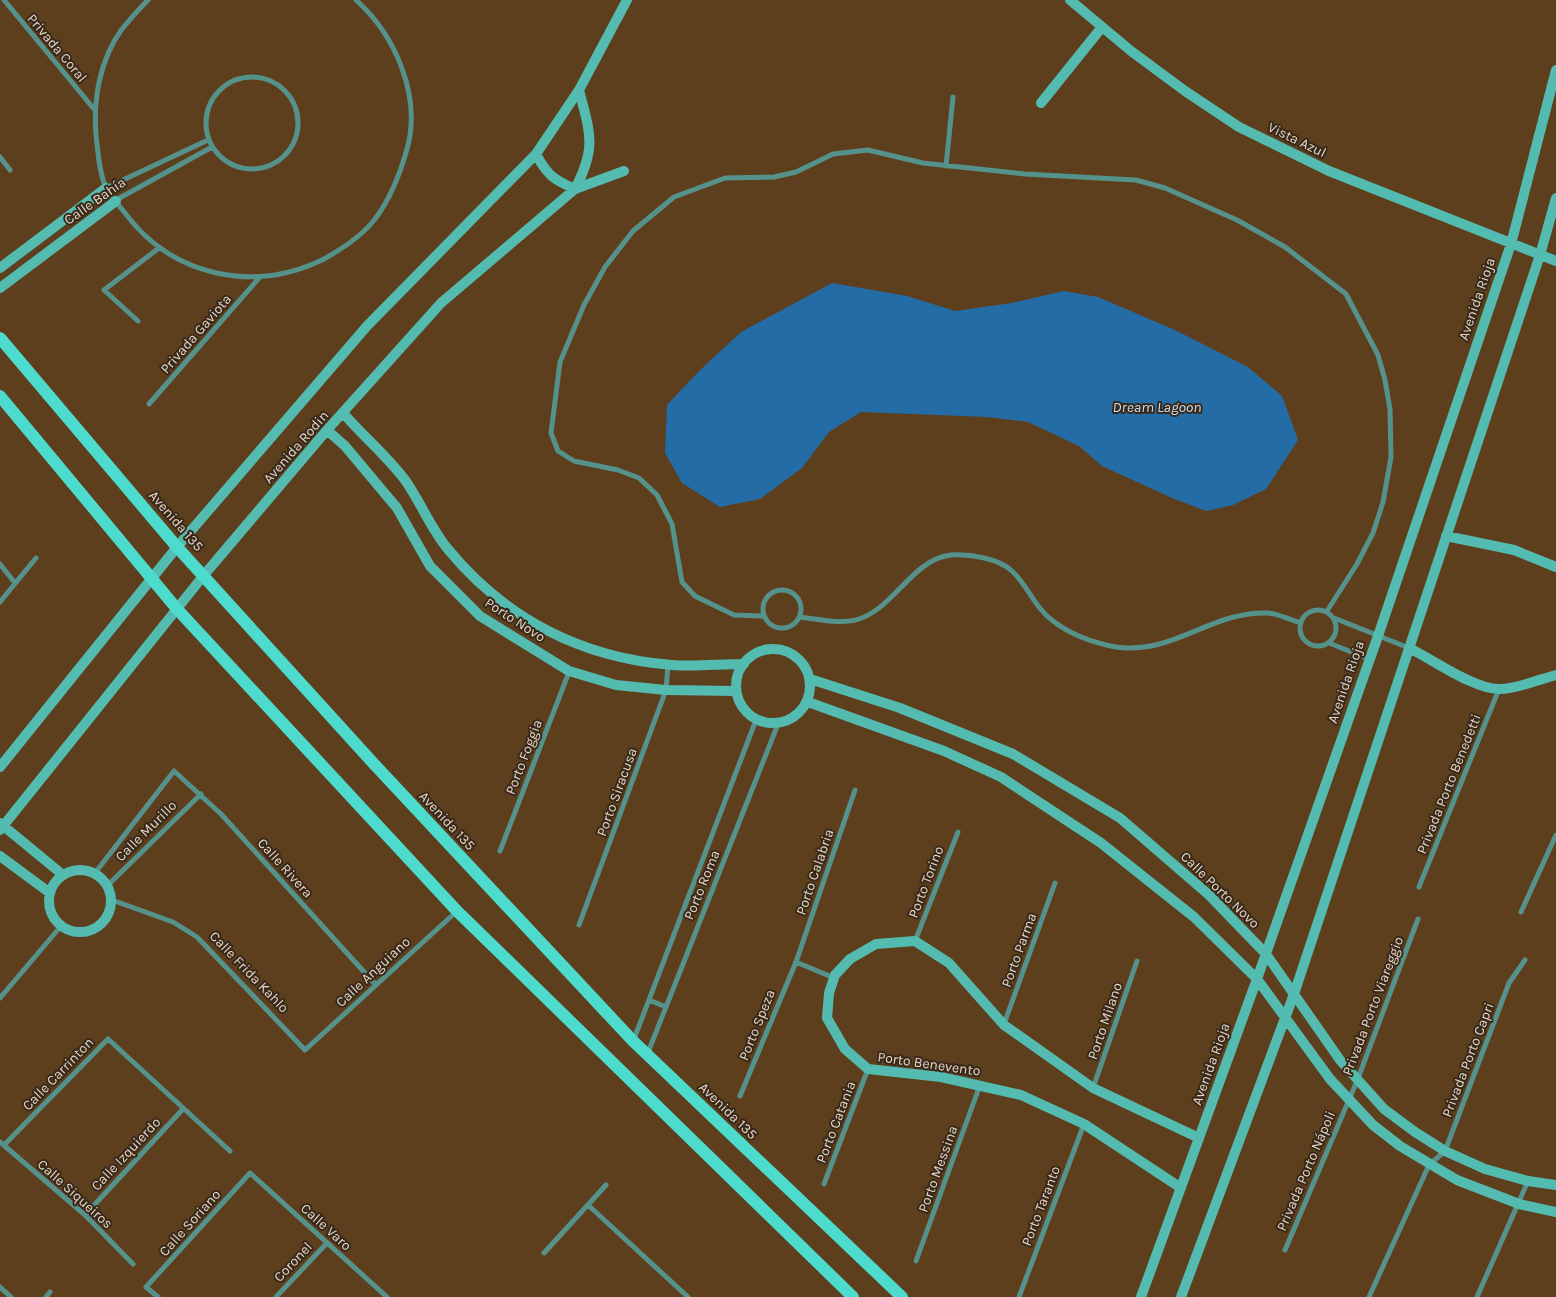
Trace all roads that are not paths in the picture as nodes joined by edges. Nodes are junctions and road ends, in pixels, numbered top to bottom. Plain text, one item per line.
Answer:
1 (4, 0) edge
2 (148, 0) edge
3 (356, 0) edge
4 (626, 0) edge
5 (1070, 0) edge
6 (1102, 27) junction
7 (1556, 70) edge
8 (579, 90) junction
9 (953, 97) dead end
10 (1041, 103) dead end
11 (94, 109) junction
12 (208, 140) junction
13 (212, 147) junction
14 (536, 154) junction
15 (0, 157) edge
16 (946, 166) junction
17 (10, 170) dead end
18 (624, 171) dead end
19 (106, 188) junction
20 (575, 189) junction
21 (1556, 198) edge
22 (116, 201) junction
23 (1511, 244) junction
24 (159, 248) junction
25 (1540, 255) junction
26 (1556, 262) edge
27 (0, 268) edge
28 (260, 278) junction
29 (0, 288) edge
30 (138, 320) dead end
31 (0, 338) edge
32 (0, 396) edge
33 (149, 404) dead end
34 (343, 413) junction
35 (328, 430) junction
36 (1446, 536) junction
37 (178, 547) junction
38 (36, 558) dead end
39 (0, 564) edge
40 (1556, 566) edge
41 (204, 575) junction
42 (152, 579) junction
43 (15, 583) junction
44 (0, 602) edge
45 (177, 609) junction
46 (1327, 611) junction
47 (763, 616) junction
48 (800, 617) junction
49 (1334, 618) junction
50 (1301, 623) junction
51 (1378, 636) junction
52 (1329, 642) junction
53 (1409, 648) junction
54 (1369, 659) junction
55 (744, 664) junction
56 (668, 665) junction
57 (569, 671) junction
58 (1556, 674) edge
59 (810, 679) junction
60 (1499, 689) junction
61 (666, 690) junction
62 (736, 691) junction
63 (808, 702) junction
64 (756, 720) junction
65 (778, 724) junction
66 (0, 767) edge
67 (174, 771) joint
68 (855, 790) dead end
69 (201, 794) junction
70 (1, 826) edge
71 (958, 832) dead end
72 (1556, 835) edge
73 (500, 851) dead end
74 (0, 856) edge
75 (95, 873) junction
76 (63, 875) junction
77 (1055, 883) dead end
78 (108, 885) junction
79 (1419, 888) dead end
80 (50, 893) junction
81 (112, 900) junction
82 (456, 911) junction
83 (1521, 912) dead end
84 (1418, 919) dead end
85 (579, 925) dead end
86 (61, 926) junction
87 (915, 941) junction
88 (1266, 954) junction
89 (1525, 960) dead end
90 (1138, 961) dead end
91 (796, 962) junction
92 (834, 978) junction
93 (1257, 979) junction
94 (375, 984) junction
95 (1294, 994) junction
96 (0, 998) edge
97 (649, 1000) junction
98 (666, 1007) junction
99 (1284, 1018) junction
100 (1004, 1025) junction
101 (633, 1041) junction
102 (305, 1050) joint
103 (647, 1055) junction
104 (868, 1069) junction
105 (1356, 1081) junction
106 (980, 1084) junction
107 (1093, 1088) junction
108 (740, 1096) dead end
109 (1348, 1101) junction
110 (183, 1109) junction
111 (1084, 1124) junction
112 (1199, 1138) junction
113 (2, 1144) edge
114 (230, 1151) dead end
115 (1445, 1151) junction
116 (1429, 1165) junction
117 (250, 1173) joint
118 (1528, 1181) junction
119 (1555, 1183) edge
120 (824, 1184) dead end
121 (606, 1185) dead end
122 (1181, 1188) junction
123 (1519, 1204) junction
124 (588, 1205) junction
125 (1556, 1212) edge
126 (85, 1215) junction
127 (327, 1243) junction
128 (1285, 1250) dead end
129 (544, 1253) dead end
130 (916, 1261) dead end
131 (134, 1264) dead end
132 (0, 1286) edge
133 (11, 1297) edge
134 (158, 1297) edge
135 (276, 1297) edge
136 (386, 1297) edge
137 (688, 1297) edge
138 (853, 1297) edge
139 (902, 1297) edge
140 (1019, 1297) edge
141 (1141, 1297) edge
142 (1181, 1297) edge
143 (1369, 1297) edge
144 (1478, 1297) edge

1 - 11 street, Privada Coral
2 - 11 street
3 - 28 street
4 - 8 street, Avenida Rodin
5 - 6 street, Vista Azul
6 - 10 street
6 - 23 street, Vista Azul
7 - 23 street, Avenida Rioja
8 - 14 street, Avenida Rodin
8 - 20 street, Avenida Rodin
9 - 16 street
11 - 19 street
12 - 13 street
12 - 13 street
12 - 19 street, Calle Bahía
13 - 22 street, Calle Bahía
14 - 20 street
14 - 37 street, Avenida Rodin
15 - 17 street
16 - 46 street
16 - 47 street
18 - 20 street
19 - 22 street
19 - 27 street, Calle Bahía
20 - 34 street, Avenida Rodin
21 - 25 street
22 - 24 street
22 - 29 street, Calle Bahía
23 - 25 street, Vista Azul
23 - 51 street, Avenida Rioja
24 - 28 street
24 - 30 street
25 - 26 street, Vista Azul
25 - 36 street
28 - 33 street, Privada Gaviota
31 - 37 main road, Avenida 135
32 - 42 main road
34 - 35 street, Avenida Rodin
34 - 56 street, Porto Novo
35 - 41 street, Avenida Rodin
35 - 57 street, Porto Novo
36 - 40 street
36 - 53 street
37 - 41 main road, Avenida 135
37 - 42 street, Avenida Rodin
38 - 43 street
39 - 43 street
41 - 45 street, Avenida Rodin
41 - 101 main road, Avenida 135
42 - 45 main road
42 - 66 street, Avenida Rodin
43 - 44 street
45 - 70 street, Avenida Rodin
45 - 82 main road
46 - 49 street
46 - 50 street
47 - 48 street
47 - 48 street
48 - 50 street
49 - 51 street
49 - 52 street
50 - 52 street
51 - 53 street
51 - 54 street, Avenida Rioja
52 - 54 street
53 - 60 street
53 - 95 street
54 - 88 street, Avenida Rioja
55 - 56 street, Porto Novo
55 - 59 street
55 - 62 street
56 - 61 street, Porto Siracusa
57 - 61 street, Porto Novo
57 - 73 street, Porto Foggia
58 - 60 street
59 - 63 street
59 - 88 street, Calle Porto Novo
60 - 79 street, Privada Porto Benedetti
61 - 62 street, Porto Novo
61 - 85 street, Porto Siracusa
62 - 64 street
63 - 65 street
63 - 93 street
64 - 65 street
64 - 97 street, Porto Roma
65 - 98 street, Porto Roma
67 - 69 street, Calle Rivera
67 - 75 street, Calle Murillo
68 - 91 street, Porto Calabria
69 - 78 street, Calle Murillo
69 - 94 street, Calle Rivera
70 - 76 street
71 - 87 street, Porto Torino
72 - 83 street
74 - 80 street
75 - 76 street
75 - 78 street
76 - 80 street
77 - 100 street, Porto Parma
78 - 81 street
80 - 86 street
81 - 86 street
81 - 102 street, Calle Frida Kahlo
82 - 94 street, Calle Anguiano
82 - 138 main road
84 - 105 street, Privada Porto Viareggio
86 - 96 street
87 - 92 street, Porto Benevento
87 - 100 street
88 - 93 street, Avenida Rioja
88 - 95 street, Calle Porto Novo
89 - 115 street, Privada Porto Capri
90 - 107 street, Porto Milano
91 - 92 street
91 - 108 street, Porto Speza
92 - 104 street, Porto Benevento
93 - 99 street
93 - 112 street, Avenida Rioja
94 - 102 street, Calle Anguiano
95 - 99 street
95 - 105 street, Calle Porto Novo
97 - 98 street
97 - 101 street, Porto Roma
98 - 103 street, Porto Roma
99 - 109 street
99 - 142 street
100 - 107 street
101 - 103 main road, Avenida 135
103 - 139 main road, Avenida 135
104 - 106 street, Porto Benevento
104 - 120 street, Porto Catania
105 - 109 street, Privada Porto Viareggio
105 - 115 street, Calle Porto Novo
106 - 111 street, Porto Benevento
106 - 130 street, Porto Messina
107 - 112 street
109 - 116 street
109 - 128 street, Privada Porto Nápoli
110 - 113 street, Calle Carrinton
110 - 114 street
110 - 126 street, Calle Izquierdo
111 - 122 street, Porto Benevento
111 - 140 street, Porto Taranto
112 - 122 street, Avenida Rioja
113 - 126 street, Calle Siqueiros
115 - 116 street, Privada Porto Capri
115 - 118 street, Calle Porto Novo
116 - 123 street
116 - 143 street
117 - 127 street, Calle Varo
117 - 134 street, Calle Soriano
118 - 119 street, Calle Porto Novo
118 - 123 street
121 - 124 street
122 - 141 street, Avenida Rioja
123 - 125 street
123 - 144 street
124 - 129 street
124 - 137 street
126 - 131 street, Calle Siqueiros
127 - 135 street, Coronel
127 - 136 street, Calle Varo
132 - 133 street

